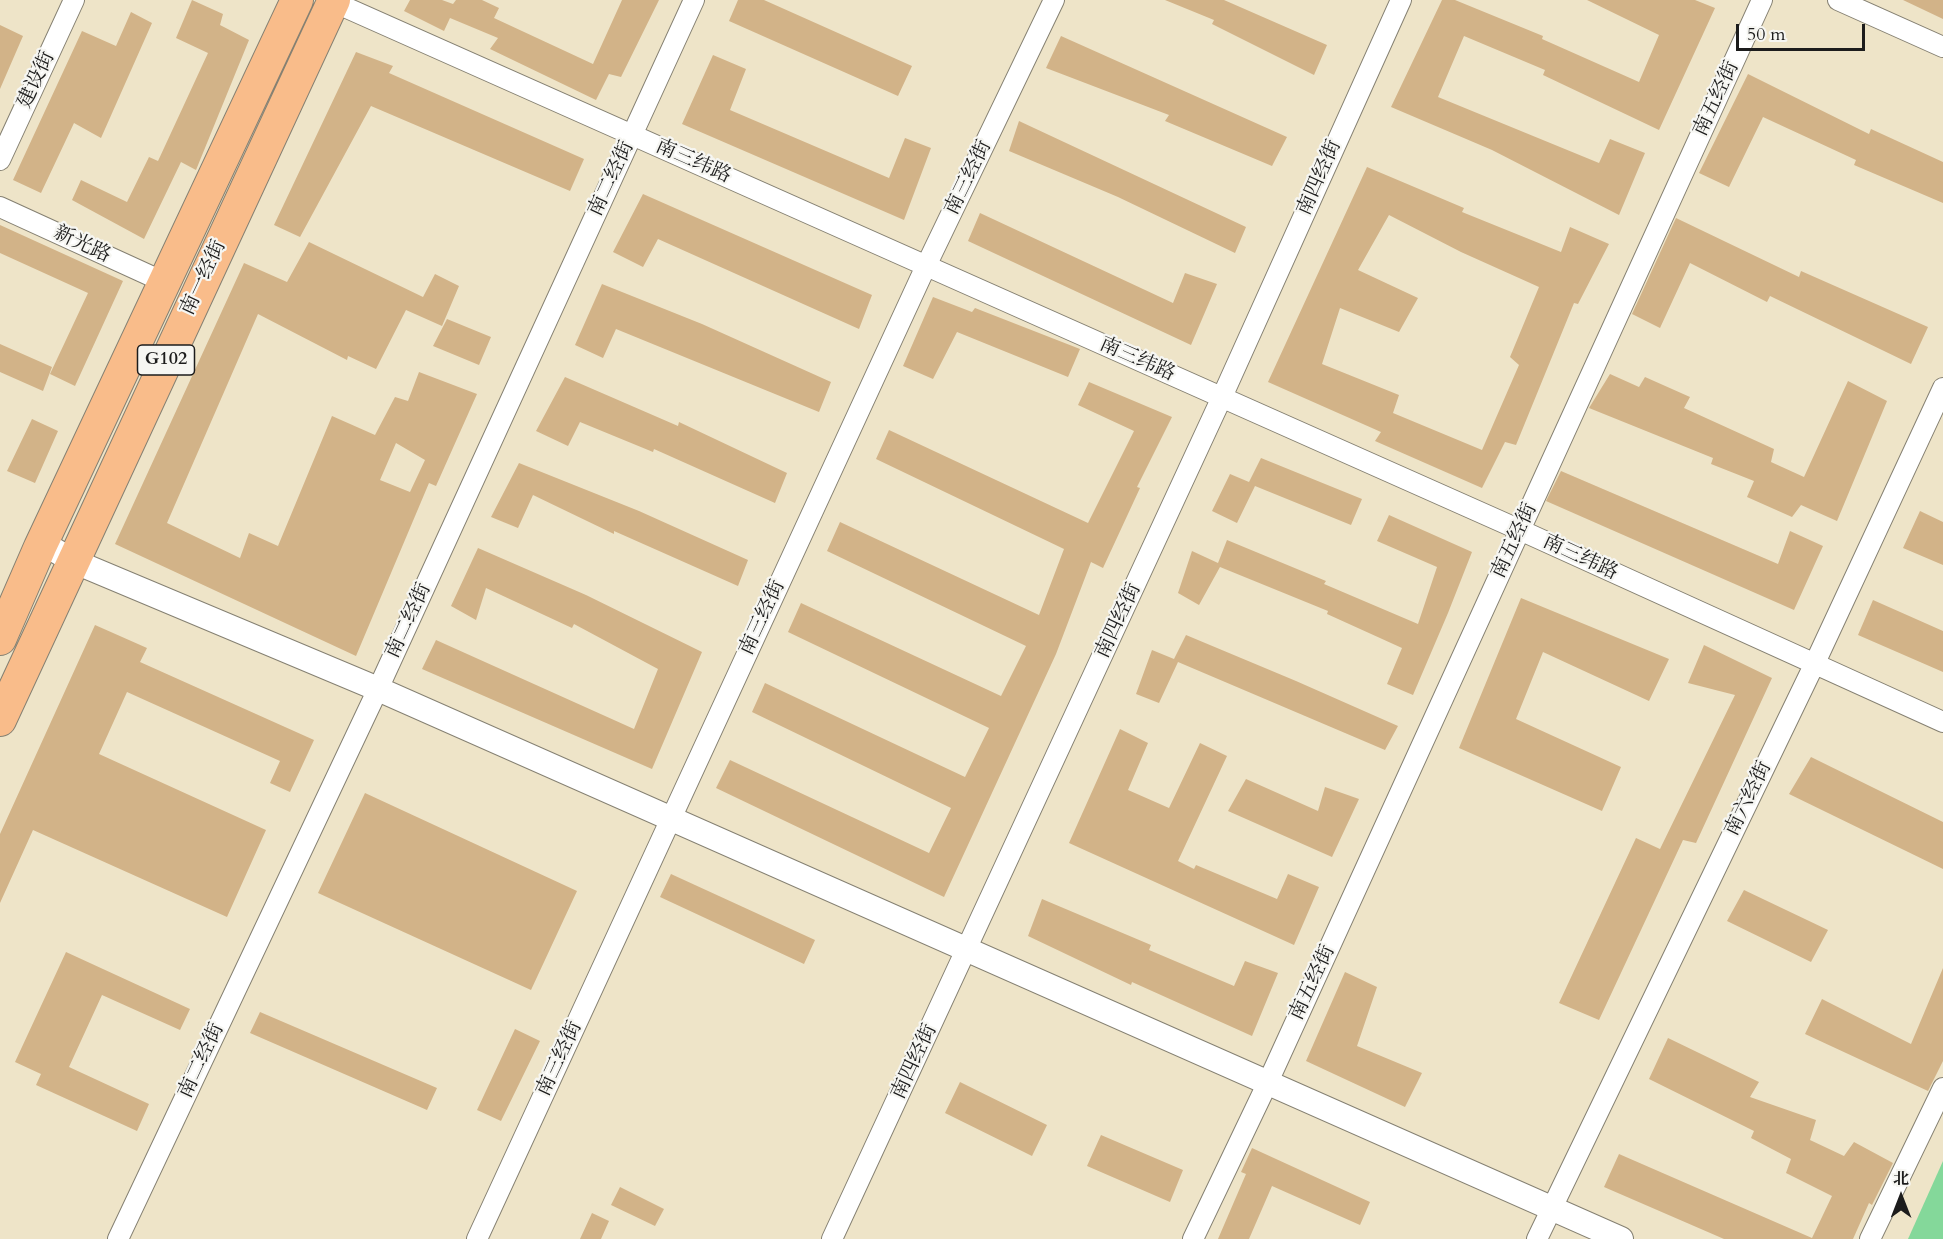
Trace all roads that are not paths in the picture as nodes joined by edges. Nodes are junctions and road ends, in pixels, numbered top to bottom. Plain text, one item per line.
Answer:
1 (74, 0) edge
2 (297, 0) edge
3 (332, 0) edge
4 (694, 0) edge
5 (1054, 0) edge
6 (1401, 0) edge
7 (1762, 0) edge
8 (1838, 0) edge
9 (1943, 47) edge
10 (632, 135) junction
11 (0, 160) edge
12 (0, 207) edge
13 (926, 266) junction
14 (164, 282) junction
15 (1943, 388) edge
16 (1222, 397) junction
17 (1520, 530) junction
18 (62, 554) junction
19 (0, 639) edge
20 (1814, 665) junction
21 (378, 689) junction
22 (0, 720) edge
23 (1943, 722) edge
24 (670, 818) junction
25 (968, 950) junction
26 (1268, 1082) junction
27 (1943, 1088) edge
28 (1552, 1208) junction
29 (118, 1239) edge
30 (477, 1239) edge
31 (832, 1239) edge
32 (1193, 1239) edge
33 (1537, 1239) edge
34 (1621, 1239) edge
35 (1870, 1239) edge

1 - 11 street, 建设街
2 - 14 highway, 南一经街 / G102
3 - 10 street, 南三纬路
3 - 18 highway, 南一经街 / G102
4 - 10 street, 南二经街
5 - 13 street, 南三经街
6 - 16 street, 南四经街
7 - 17 street, 南五经街
8 - 9 street
10 - 13 street, 南三纬路
10 - 21 street, 南二经街
12 - 14 street, 新光路
13 - 16 street, 南三纬路
13 - 24 street, 南三经街
14 - 19 highway, 南一经街 / G102
15 - 20 street, 南六经街
16 - 17 street, 南三纬路
16 - 25 street, 南四经街
17 - 20 street, 南三纬路
17 - 26 street, 南五经街
18 - 21 street
18 - 22 highway, 南一经街 / G102
20 - 23 street, 南三纬路
20 - 28 street, 南六经街
21 - 24 street
21 - 29 street, 南二经街
24 - 25 street
24 - 30 street, 南三经街
25 - 26 street
25 - 31 street, 南四经街
26 - 28 street
26 - 32 street, 南五经街
27 - 35 street
28 - 33 street, 南六经街
28 - 34 street

